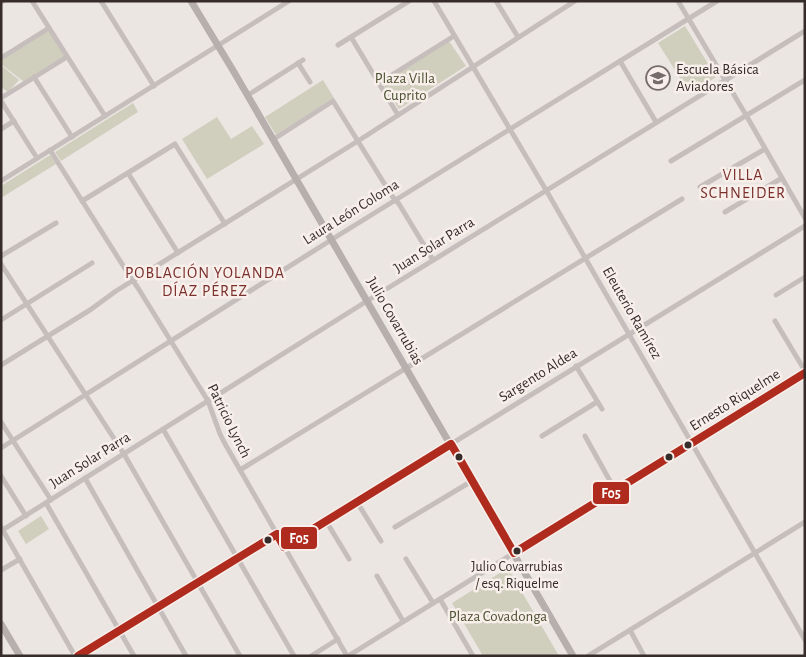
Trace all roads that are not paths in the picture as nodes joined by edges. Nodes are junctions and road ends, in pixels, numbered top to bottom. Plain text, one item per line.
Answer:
1 (32, 1) edge
2 (101, 1) edge
3 (190, 1) edge
4 (290, 1) edge
5 (409, 1) edge
6 (434, 1) edge
7 (496, 1) edge
8 (575, 1) edge
9 (678, 1) edge
10 (717, 1) edge
11 (689, 18) junction
12 (49, 28) junction
13 (805, 31) edge
14 (454, 36) junction
15 (351, 37) junction
16 (518, 37) junction
17 (338, 45) dead end
18 (218, 46) junction
19 (67, 57) junction
20 (1, 58) edge
21 (303, 60) dead end
22 (620, 61) junction
23 (298, 63) junction
24 (472, 66) junction
25 (34, 78) junction
26 (725, 80) junction
27 (805, 80) edge
28 (310, 82) dead end
29 (379, 83) junction
30 (154, 86) junction
31 (248, 95) junction
32 (1, 100) edge
33 (398, 115) junction
34 (746, 115) junction
35 (105, 116) junction
36 (14, 121) junction
37 (656, 122) junction
38 (1, 129) edge
39 (510, 129) junction
40 (72, 137) junction
41 (274, 139) junction
42 (358, 141) junction
43 (765, 149) junction
44 (50, 150) junction
45 (37, 158) junction
46 (671, 161) dead end
47 (128, 172) junction
48 (782, 178) junction
49 (297, 179) junction
50 (1, 180) edge
51 (700, 187) dead end
52 (546, 190) junction
53 (682, 199) dead end
54 (395, 200) junction
55 (82, 201) junction
56 (725, 212) dead end
57 (805, 218) edge
58 (56, 223) dead end
59 (224, 224) junction
60 (805, 226) edge
61 (332, 239) junction
62 (178, 253) junction
63 (1, 256) edge
64 (586, 258) junction
65 (433, 260) junction
66 (92, 263) dead end
67 (1, 264) edge
68 (805, 277) edge
69 (133, 281) junction
70 (776, 295) dead end
71 (368, 301) junction
72 (27, 304) junction
73 (1, 320) edge
74 (775, 321) dead end
75 (629, 334) junction
76 (48, 336) junction
77 (171, 341) junction
78 (1, 365) edge
79 (576, 366) junction
80 (406, 368) junction
81 (805, 372) edge
82 (86, 395) junction
83 (208, 401) junction
84 (597, 402) junction
85 (602, 409) dead end
86 (1, 422) edge
87 (163, 429) junction
88 (542, 436) dead end
89 (585, 436) dead end
90 (13, 441) junction
91 (692, 443) junction
92 (451, 444) junction
93 (1, 448) edge
94 (124, 454) junction
95 (240, 470) junction
96 (1, 476) edge
97 (85, 478) junction
98 (472, 481) junction
99 (615, 490) junction
100 (48, 502) junction
101 (357, 502) junction
102 (26, 516) junction
103 (326, 521) junction
104 (805, 522) edge
105 (395, 527) dead end
106 (2, 529) edge
107 (277, 534) junction
108 (381, 541) dead end
109 (284, 547) junction
110 (514, 552) junction
111 (755, 554) junction
112 (238, 558) junction
113 (20, 559) junction
114 (349, 559) dead end
115 (406, 559) dead end
116 (1, 570) edge
117 (377, 576) dead end
118 (198, 582) junction
119 (440, 599) junction
120 (433, 603) junction
121 (158, 607) junction
122 (403, 621) junction
123 (1, 624) edge
124 (630, 630) junction
125 (119, 631) junction
126 (338, 640) junction
127 (805, 640) edge
128 (20, 656) edge
129 (77, 656) edge
130 (134, 656) edge
131 (186, 656) edge
132 (240, 656) edge
133 (294, 656) edge
134 (311, 656) edge
135 (347, 656) edge
136 (473, 656) edge
137 (574, 656) edge
138 (588, 656) edge
139 (644, 656) edge

1 - 12 street
2 - 30 street
3 - 18 street, Julio Covarrubias
4 - 18 street
5 - 15 street
6 - 14 street, Eleuterio Ramírez
7 - 16 street
8 - 16 street
9 - 11 street
10 - 11 street, Laura León Coloma
11 - 22 street, Laura León Coloma
11 - 26 street
12 - 19 street
12 - 20 street
13 - 26 street, Juan Solar Parra
14 - 24 street, Eleuterio Ramírez
14 - 29 street
15 - 17 street
15 - 29 street
16 - 24 street
18 - 30 street
18 - 31 street, Julio Covarrubias
19 - 25 street
19 - 35 street
21 - 23 street
22 - 37 street
22 - 39 street, Laura León Coloma
23 - 28 street
23 - 31 street
24 - 33 street
24 - 39 street, Eleuterio Ramírez
25 - 32 street
25 - 40 street
26 - 34 street
26 - 37 street, Juan Solar Parra
27 - 34 street
29 - 33 street
30 - 35 street
31 - 41 street, Julio Covarrubias
32 - 36 street
33 - 42 street
34 - 43 street
34 - 46 street
35 - 40 street
36 - 38 street
36 - 45 street
37 - 52 street, Juan Solar Parra
39 - 52 street, Eleuterio Ramírez
39 - 54 street, Laura León Coloma
40 - 44 street
41 - 42 street
41 - 49 street, Julio Covarrubias
42 - 49 street
42 - 54 street
43 - 48 street
43 - 51 street
44 - 45 street
44 - 55 street, Patricio Lynch
45 - 50 street
47 - 55 street
47 - 59 street
47 - 62 street
48 - 56 street
48 - 57 street
49 - 59 street
49 - 61 street, Julio Covarrubias
52 - 64 street, Eleuterio Ramírez
52 - 65 street, Juan Solar Parra
53 - 64 street
54 - 61 street, Laura León Coloma
54 - 65 street
55 - 69 street, Patricio Lynch
58 - 63 street
59 - 62 street
60 - 75 street, Sargento Aldea
61 - 71 street, Julio Covarrubias
61 - 77 street, Laura León Coloma
62 - 69 street
64 - 75 street, Eleuterio Ramírez
64 - 80 street
65 - 71 street, Juan Solar Parra
66 - 72 street
67 - 72 street
68 - 70 street
69 - 76 street
69 - 77 street, Patricio Lynch
71 - 80 street, Julio Covarrubias
71 - 83 street, Juan Solar Parra
72 - 73 street
72 - 76 street
74 - 81 street
75 - 79 street, Sargento Aldea
75 - 91 street, Eleuterio Ramírez
76 - 78 street
76 - 82 street
77 - 82 street, Laura León Coloma
77 - 83 street, Patricio Lynch
79 - 84 street
79 - 92 street, Sargento Aldea
80 - 92 street, Julio Covarrubias
80 - 95 street
81 - 91 street, Ernesto Riquelme
82 - 90 street, Laura León Coloma
82 - 94 street
83 - 87 street, Juan Solar Parra
83 - 95 street, Patricio Lynch
84 - 85 street
84 - 88 street
86 - 90 street
87 - 94 street, Juan Solar Parra
87 - 112 street
89 - 99 street
90 - 93 street, Laura León Coloma
90 - 100 street
91 - 99 street, Ernesto Riquelme
91 - 111 street, Eleuterio Ramírez
92 - 98 street, Julio Covarrubias
92 - 101 street, Sargento Aldea
94 - 97 street, Juan Solar Parra
94 - 118 street
95 - 107 street, Patricio Lynch
96 - 102 street
97 - 100 street, Juan Solar Parra
97 - 121 street
98 - 105 street
98 - 110 street, Julio Covarrubias
99 - 110 street, Ernesto Riquelme
100 - 102 street, Juan Solar Parra
100 - 125 street
101 - 103 street, Sargento Aldea
101 - 108 street
102 - 106 street, Juan Solar Parra
103 - 109 street, Sargento Aldea
103 - 114 street
104 - 111 street
106 - 113 street
107 - 109 street, Patricio Lynch
107 - 112 street
109 - 126 street, Patricio Lynch
110 - 119 street, Ernesto Riquelme
110 - 137 street, Julio Covarrubias
111 - 124 street
111 - 127 street, Eleuterio Ramírez
112 - 118 street
112 - 133 street
113 - 116 street
113 - 129 street
115 - 120 street
117 - 122 street
118 - 121 street
118 - 132 street
119 - 120 street, Ernesto Riquelme
119 - 136 street
120 - 122 street, Ernesto Riquelme
121 - 125 street
121 - 131 street
122 - 135 street, Ernesto Riquelme
123 - 128 street
124 - 138 street
124 - 139 street
125 - 129 street
125 - 130 street
126 - 134 street
126 - 135 street, Patricio Lynch

